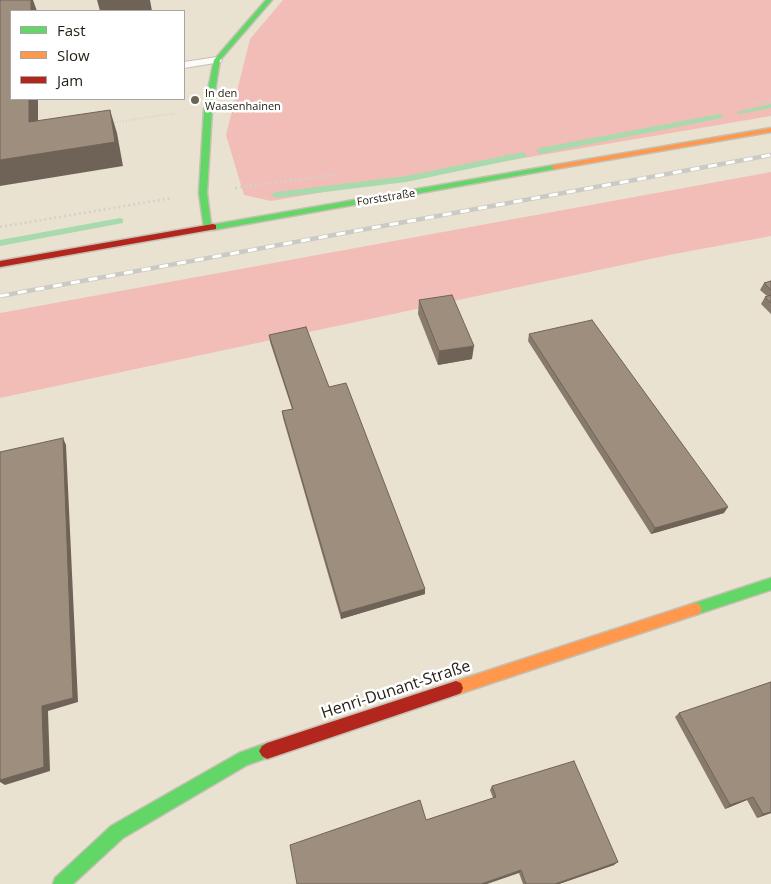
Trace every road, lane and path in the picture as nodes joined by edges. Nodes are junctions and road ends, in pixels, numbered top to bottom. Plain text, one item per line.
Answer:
1 (269, 0) edge
2 (217, 60) junction
3 (185, 65) edge
4 (184, 112) dead end
5 (103, 124) edge
6 (771, 130) edge
7 (207, 226) junction
8 (0, 264) edge
9 (771, 584) edge
10 (61, 884) edge

1 - 2 street
2 - 3 lane
2 - 7 street
4 - 5 path
6 - 7 street, Forststraße
7 - 8 street, Forststraße
9 - 10 street, Henri-Dunant-Straße

